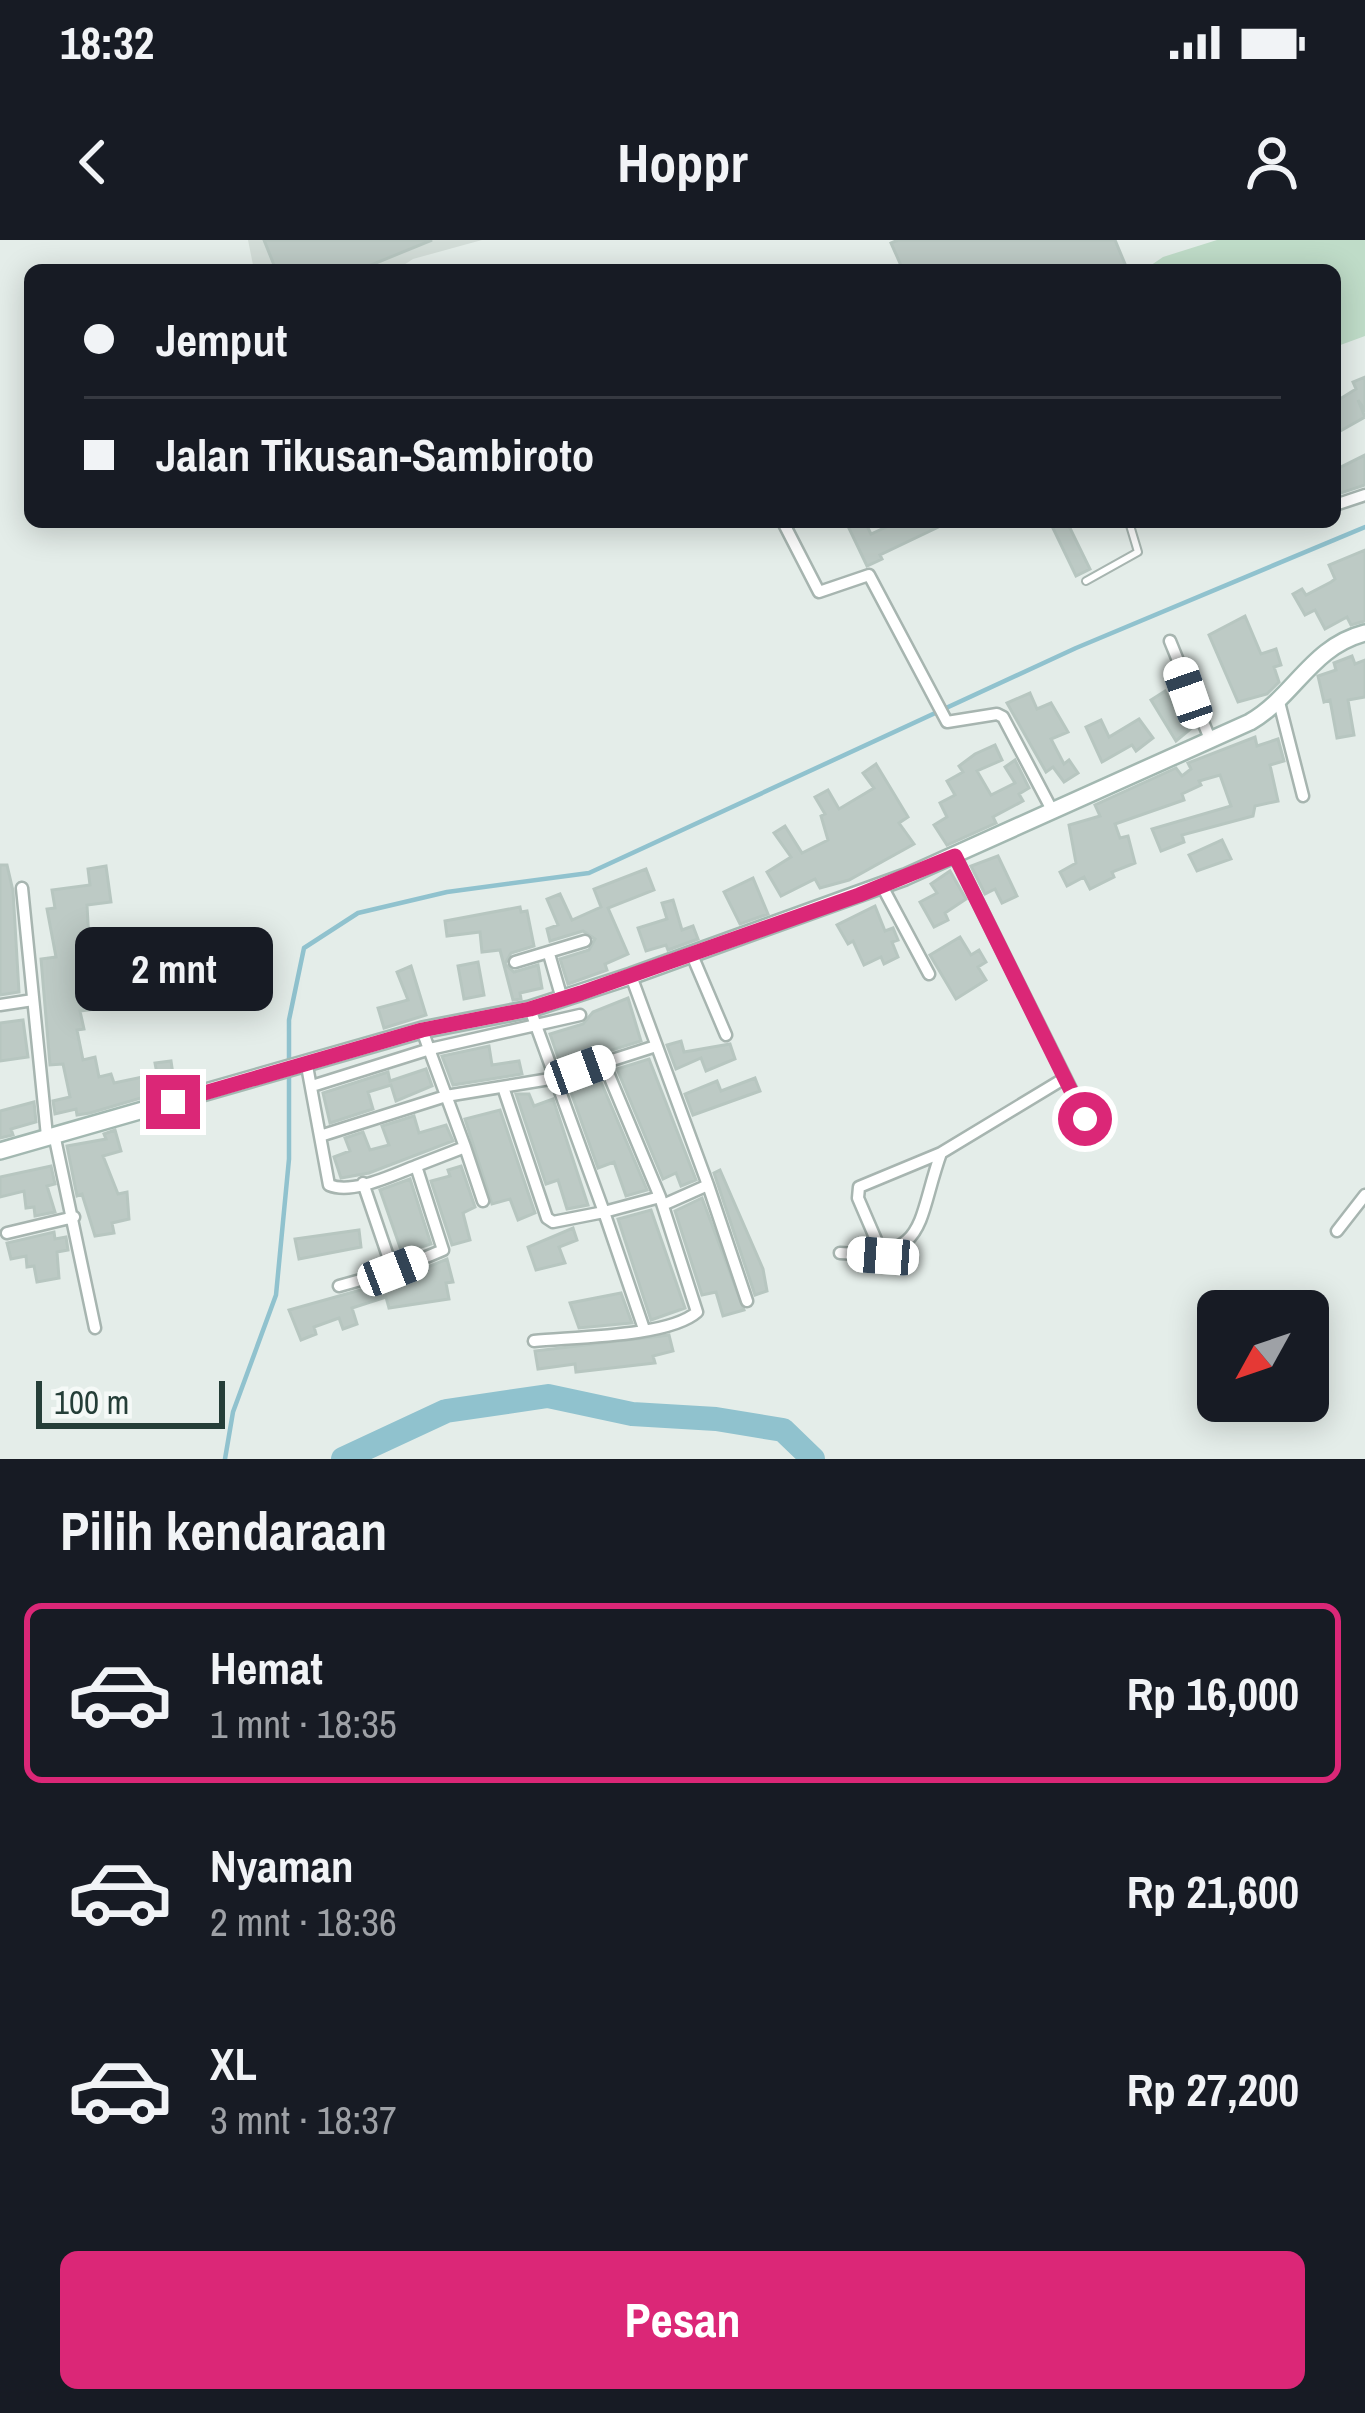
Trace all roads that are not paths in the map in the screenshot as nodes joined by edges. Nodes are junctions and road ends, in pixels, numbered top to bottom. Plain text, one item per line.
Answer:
1 (786, 528) edge
2 (1132, 528) edge
3 (1086, 581) dead end
4 (1365, 633) edge
5 (1170, 641) dead end
6 (1279, 702) junction
7 (1210, 739) junction
8 (1303, 796) dead end
9 (1052, 810) junction
10 (955, 856) junction
11 (882, 886) junction
12 (22, 888) dead end
13 (585, 941) dead end
14 (549, 954) junction
15 (692, 955) junction
16 (515, 962) dead end
17 (929, 974) dead end
18 (631, 976) junction
19 (562, 999) junction
20 (33, 1000) junction
21 (0, 1005) edge
22 (530, 1009) junction
23 (580, 1015) dead end
24 (537, 1028) junction
25 (422, 1030) junction
26 (727, 1035) dead end
27 (656, 1046) junction
28 (430, 1049) junction
29 (603, 1061) junction
30 (306, 1066) junction
31 (556, 1078) junction
32 (1065, 1078) junction
33 (312, 1086) junction
34 (503, 1087) junction
35 (446, 1096) junction
36 (1085, 1119) dead end
37 (51, 1135) junction
38 (320, 1136) junction
39 (465, 1147) junction
40 (0, 1151) edge
41 (941, 1153) junction
42 (416, 1166) junction
43 (363, 1183) junction
44 (708, 1185) junction
45 (1365, 1196) edge
46 (482, 1201) dead end
47 (661, 1201) junction
48 (604, 1212) junction
49 (74, 1217) junction
50 (1336, 1231) dead end
51 (7, 1233) dead end
52 (840, 1253) dead end
53 (883, 1256) junction
54 (393, 1271) junction
55 (339, 1286) dead end
56 (747, 1301) dead end
57 (95, 1328) dead end
58 (644, 1329) junction
59 (534, 1341) dead end

1 - 9 street
2 - 3 lane
4 - 6 street
5 - 7 street
6 - 7 street
6 - 8 street
7 - 9 street
9 - 10 street
10 - 11 street
10 - 32 street
11 - 15 street
11 - 17 street
12 - 20 street
13 - 14 street
14 - 16 street
14 - 19 street
15 - 18 street
15 - 26 street
18 - 19 street
18 - 27 street
19 - 22 street
20 - 21 street
20 - 37 street
22 - 24 street
22 - 25 street
23 - 24 street
24 - 28 street
24 - 31 street
25 - 28 street
25 - 30 street
27 - 29 street
27 - 44 street
28 - 33 street
28 - 35 street
29 - 31 street
29 - 47 street
30 - 33 street
30 - 37 street
31 - 34 street
31 - 48 street
32 - 36 street
32 - 41 street
33 - 38 street
34 - 35 street
34 - 48 street
35 - 38 street
35 - 39 street
37 - 40 street
37 - 49 street
38 - 43 street
39 - 42 street
39 - 46 street
41 - 53 street
41 - 53 street
42 - 43 street
42 - 54 street
43 - 54 street
44 - 47 street
44 - 56 street
45 - 50 street
47 - 48 street
47 - 58 street
48 - 58 street
49 - 51 street
49 - 57 street
52 - 53 street
54 - 55 street
58 - 59 street

